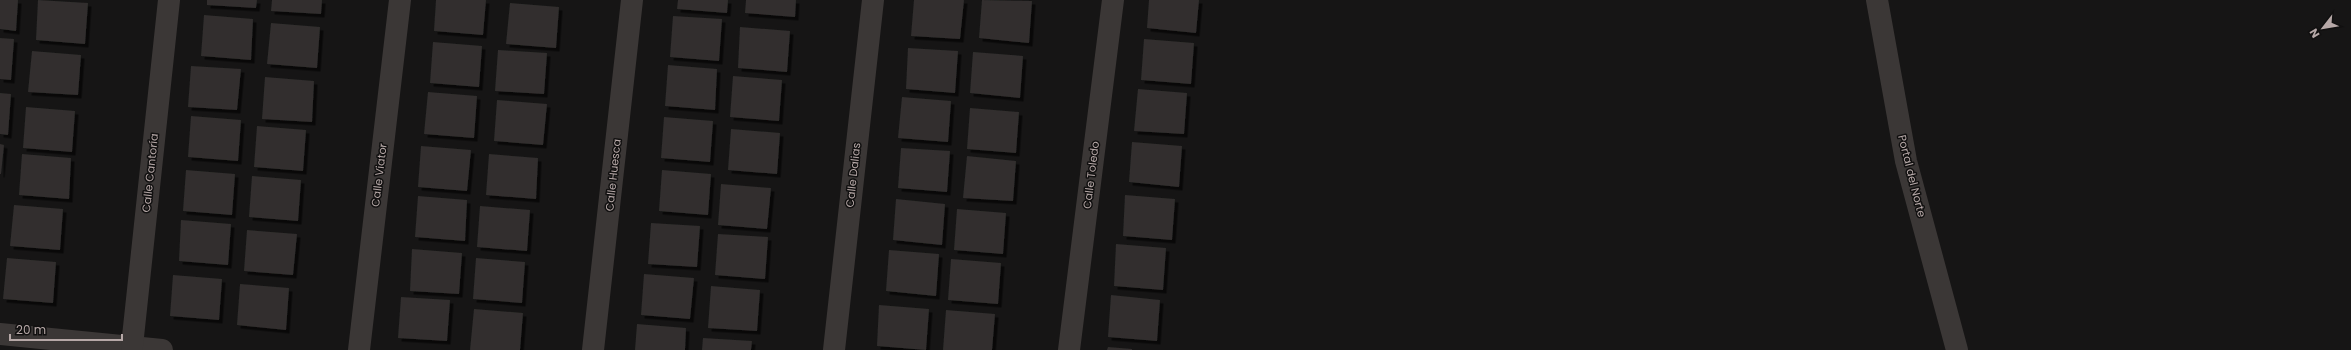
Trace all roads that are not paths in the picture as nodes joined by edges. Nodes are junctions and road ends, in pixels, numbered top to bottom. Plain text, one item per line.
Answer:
1 (169, 0) edge
2 (400, 0) edge
3 (632, 0) edge
4 (873, 0) edge
5 (1113, 0) edge
6 (1877, 0) edge
7 (0, 334) edge
8 (132, 346) junction
9 (162, 350) edge
10 (359, 350) edge
11 (593, 350) edge
12 (834, 350) edge
13 (1069, 350) edge
14 (1957, 350) edge

1 - 8 street, Calle Cantoría
2 - 10 street, Calle Viator
3 - 11 street, Calle Huesca
4 - 12 street, Calle Dalias
5 - 13 street, Calle Toledo
6 - 14 street, Portal del Norte
7 - 8 street
8 - 9 street

